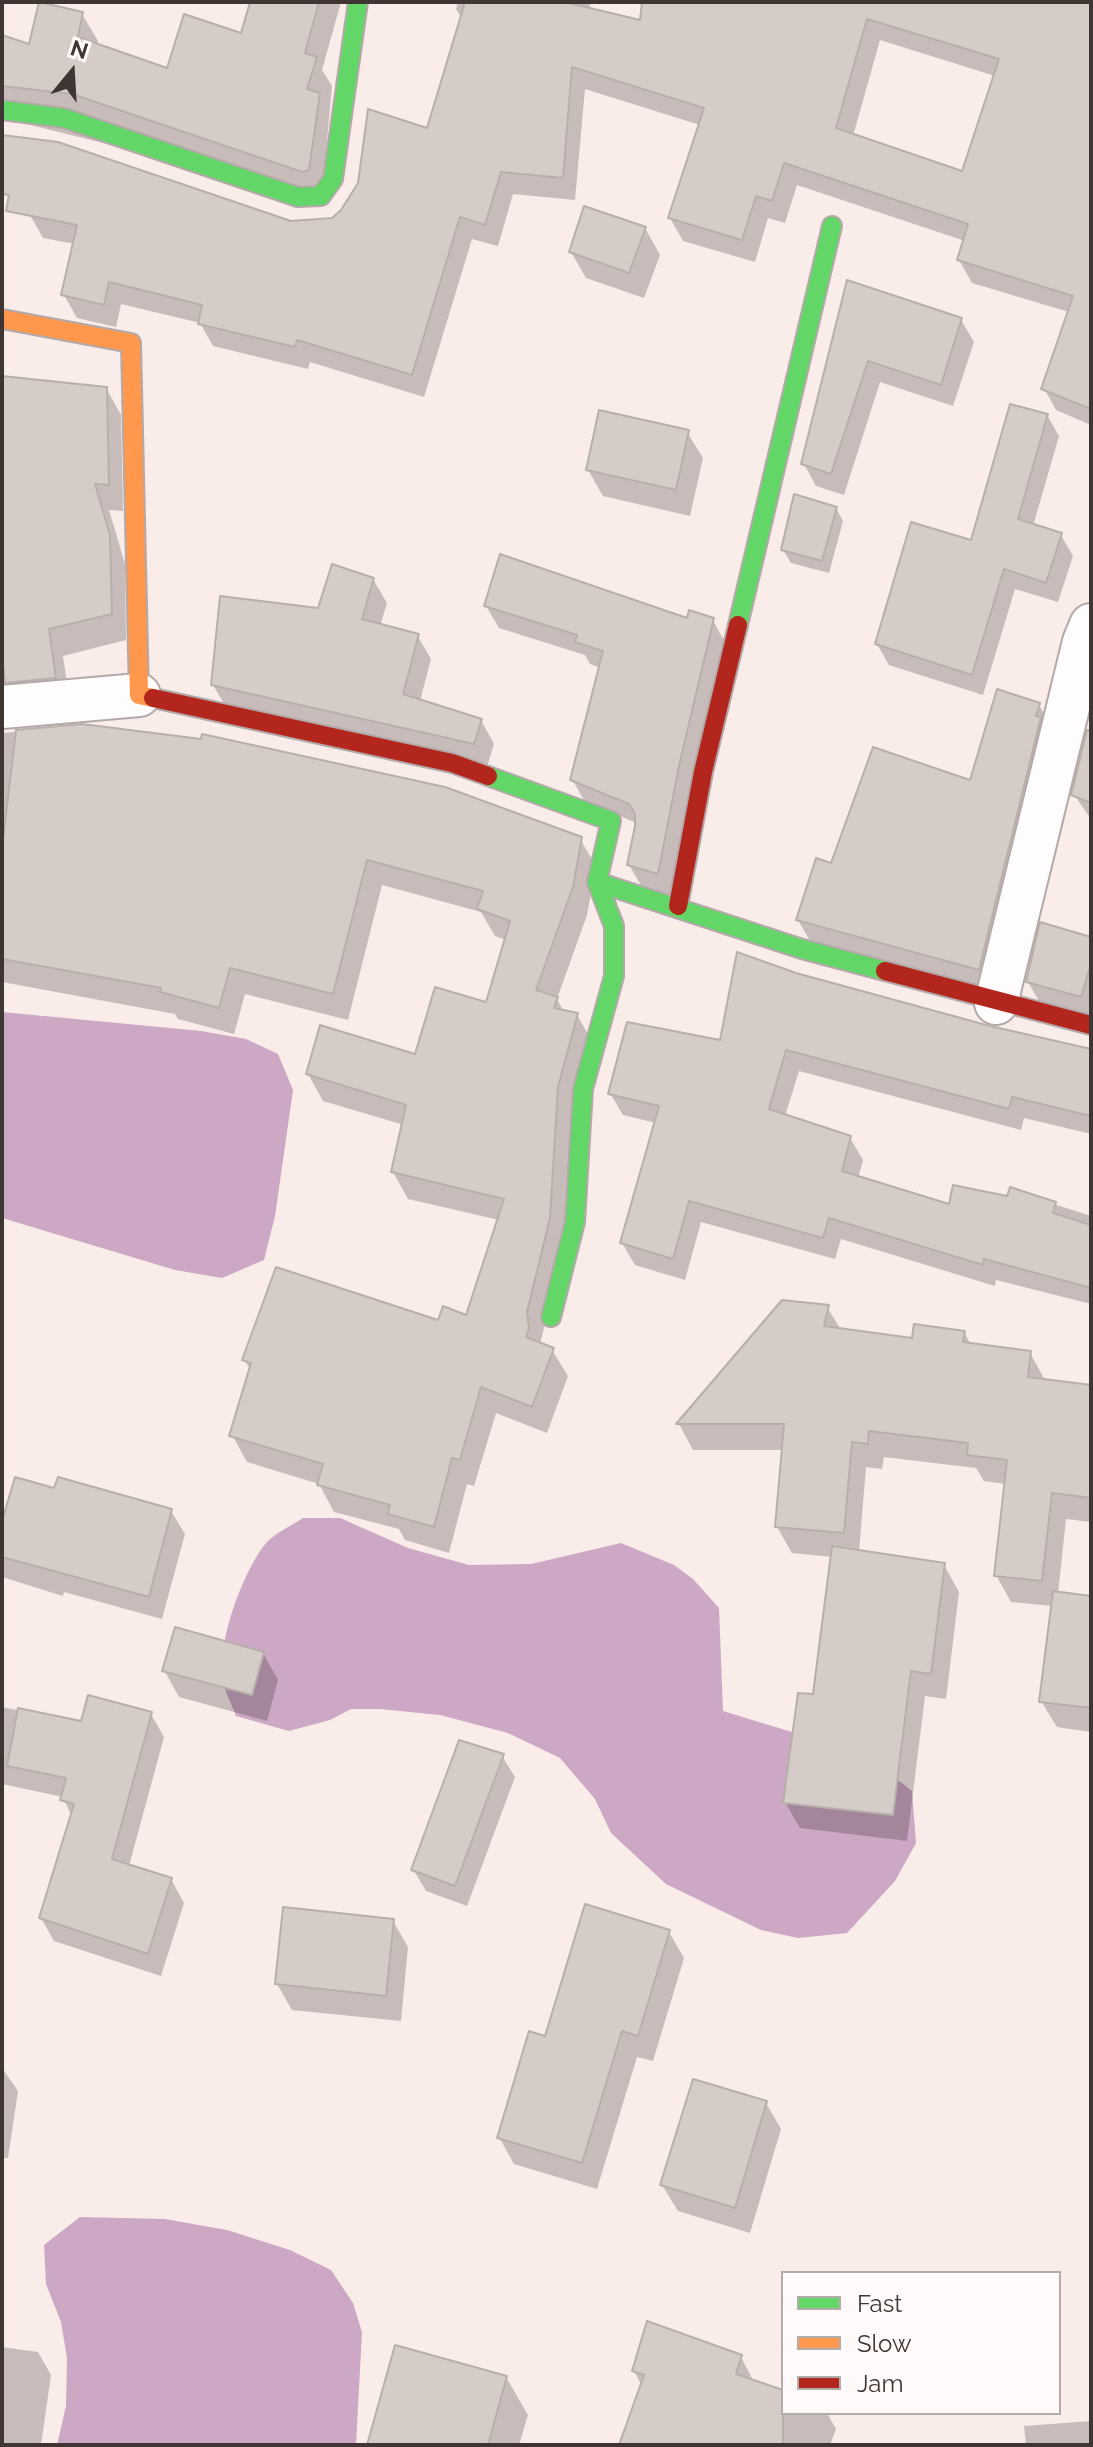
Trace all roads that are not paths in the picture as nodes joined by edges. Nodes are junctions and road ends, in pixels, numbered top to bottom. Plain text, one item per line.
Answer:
1 (358, 2) edge
2 (2, 110) edge
3 (832, 226) dead end
4 (2, 319) edge
5 (1091, 625) edge
6 (139, 695) junction
7 (2, 707) edge
8 (597, 882) junction
9 (678, 906) junction
10 (996, 1003) junction
11 (1091, 1025) edge
12 (551, 1317) dead end

1 - 2 street
3 - 9 street
4 - 6 street
5 - 10 street
6 - 7 street
6 - 8 street
8 - 9 street
8 - 12 street
9 - 10 street
10 - 11 street

